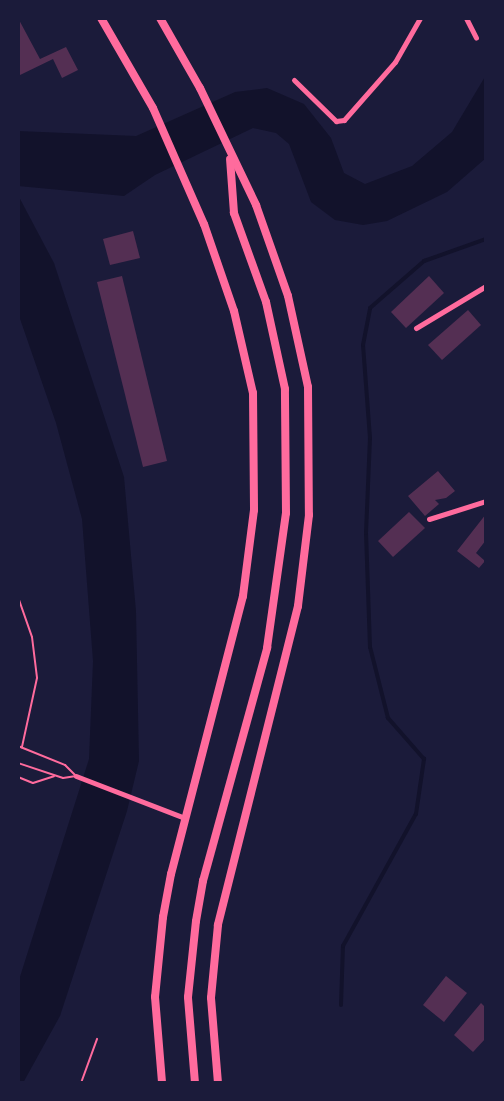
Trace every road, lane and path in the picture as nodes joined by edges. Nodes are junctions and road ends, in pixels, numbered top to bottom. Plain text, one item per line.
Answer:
1 (101, 18) edge
2 (160, 18) edge
3 (420, 18) edge
4 (466, 18) edge
5 (476, 38) dead end
6 (294, 80) dead end
7 (230, 156) junction
8 (486, 286) edge
9 (416, 328) dead end
10 (486, 501) edge
11 (429, 519) dead end
12 (18, 597) edge
13 (20, 747) edge
14 (18, 763) edge
15 (54, 776) junction
16 (18, 777) edge
17 (79, 777) junction
18 (186, 818) junction
19 (97, 1039) dead end
20 (81, 1083) edge
21 (162, 1083) edge
22 (195, 1083) edge
23 (218, 1083) edge

1 - 18 highway
2 - 7 highway
3 - 6 street
4 - 5 street
7 - 22 highway
7 - 23 highway
8 - 9 street
10 - 11 street
12 - 13 lane
13 - 17 lane
14 - 15 lane
15 - 16 lane
15 - 17 lane
17 - 18 street
18 - 21 highway
19 - 20 lane

